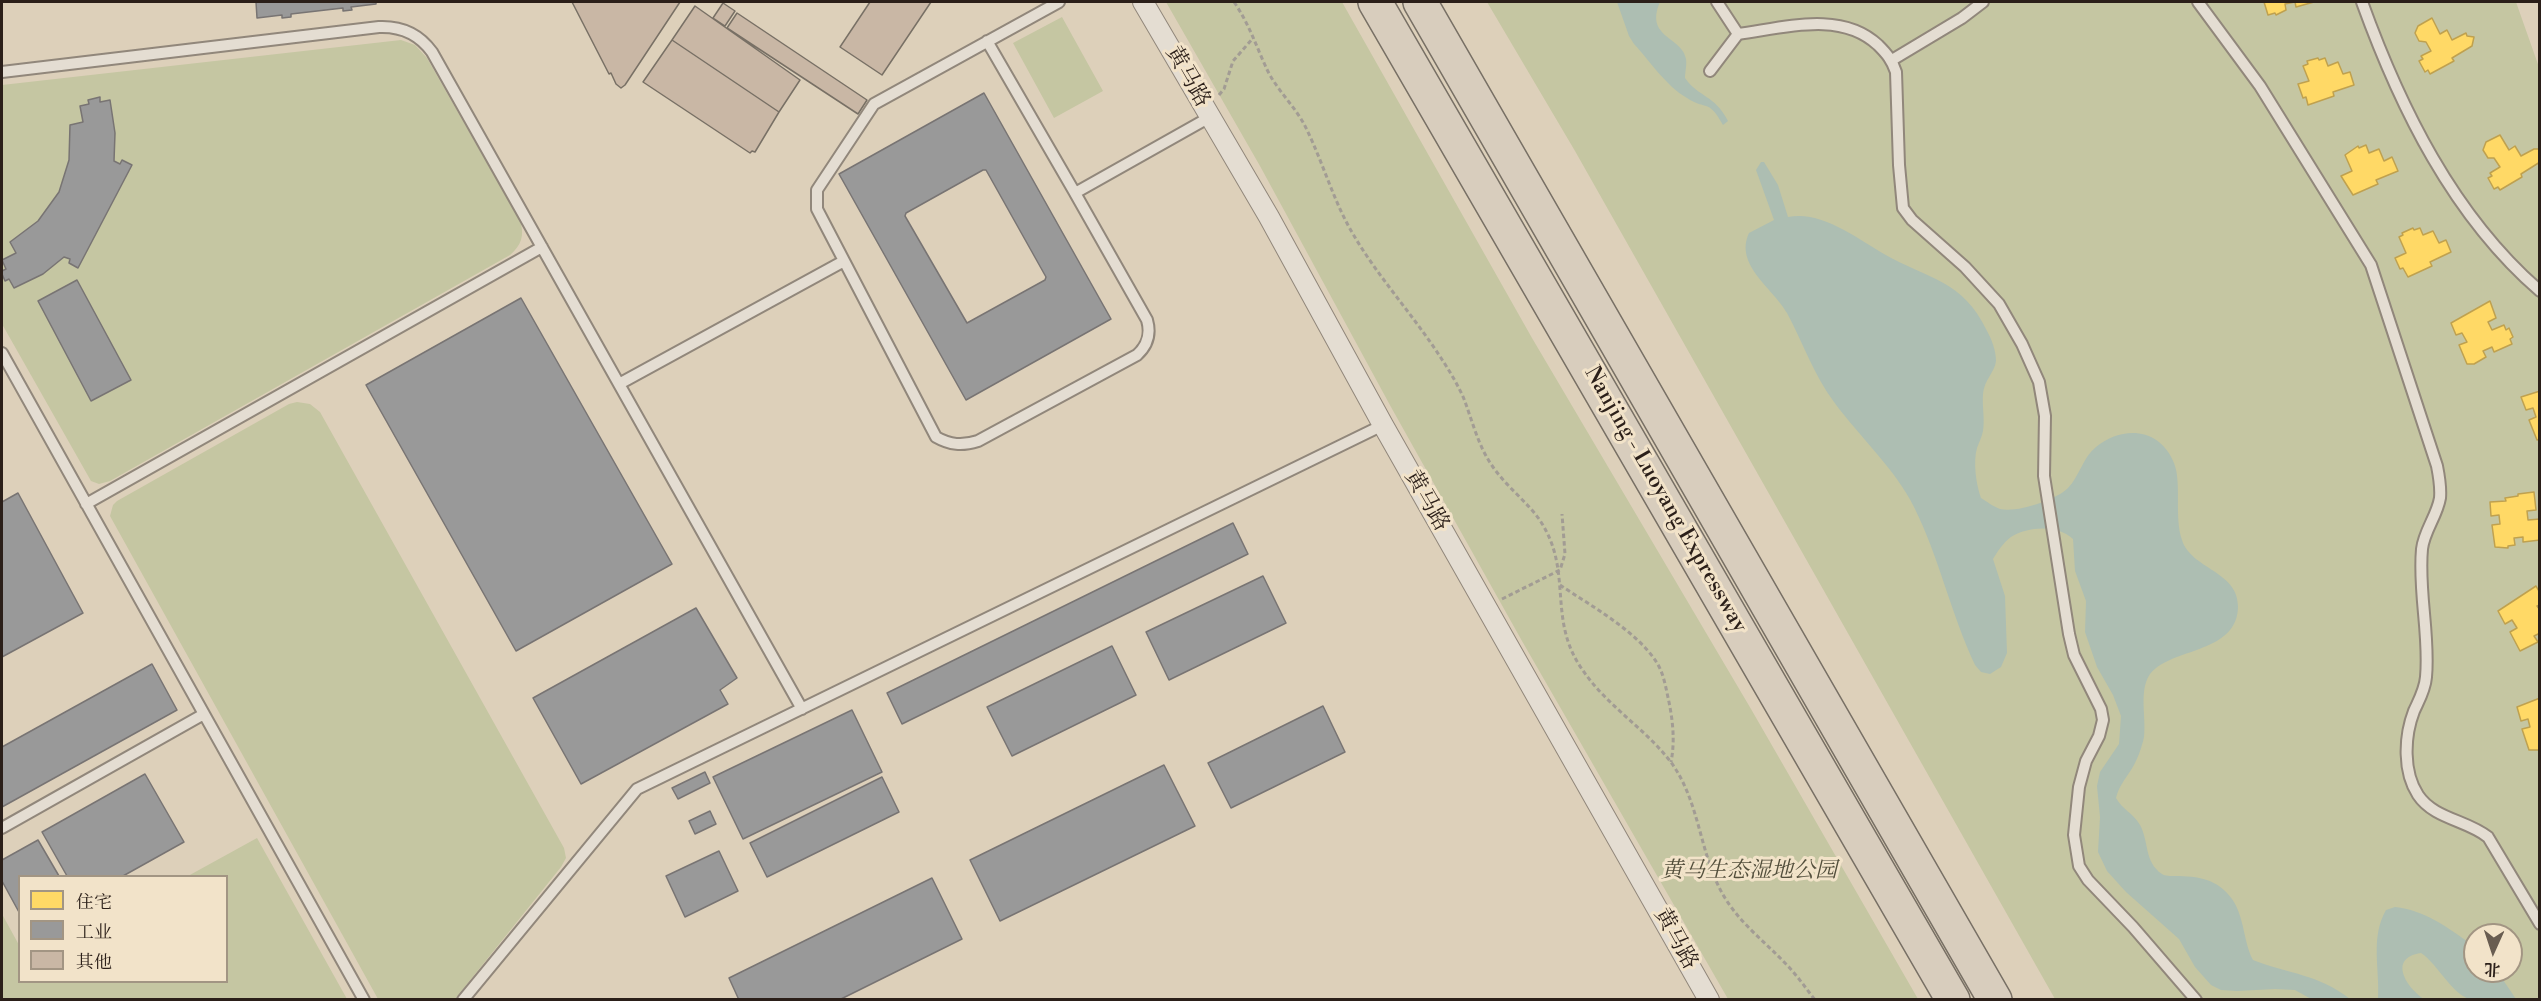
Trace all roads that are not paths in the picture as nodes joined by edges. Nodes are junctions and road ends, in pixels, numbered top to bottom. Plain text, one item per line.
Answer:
1 (1059, 2) edge
2 (1143, 2) edge
3 (1375, 2) edge
4 (1420, 2) edge
5 (1717, 2) edge
6 (1983, 2) edge
7 (2198, 2) edge
8 (2362, 2) edge
9 (1738, 34) junction
10 (987, 41) junction
11 (1892, 60) junction
12 (1710, 71) dead end
13 (2, 72) edge
14 (1207, 112) junction
15 (1074, 193) junction
16 (542, 247) junction
17 (844, 261) junction
18 (2540, 291) edge
19 (2, 353) edge
20 (620, 384) junction
21 (1383, 425) junction
22 (86, 504) junction
23 (802, 708) junction
24 (204, 714) junction
25 (2, 828) edge
26 (2540, 924) edge
27 (363, 999) edge
28 (463, 999) edge
29 (1709, 999) edge
30 (1953, 999) edge
31 (1995, 999) edge
32 (2196, 999) edge

1 - 10 lane
2 - 14 street, 黄马路
3 - 30 highway, Nanjing - Luoyang Expressway
4 - 31 highway, Nanjing - Luoyang Expressway
5 - 9 lane
6 - 11 lane
7 - 26 lane
8 - 18 lane
9 - 11 lane
9 - 12 lane
10 - 15 lane
10 - 17 lane
11 - 32 lane
13 - 16 lane
14 - 15 lane
14 - 21 street, 黄马路
15 - 17 lane
16 - 20 lane
16 - 22 lane
17 - 20 lane
19 - 22 lane
20 - 23 lane
21 - 23 lane
21 - 29 street, 黄马路
22 - 24 lane
23 - 28 lane
24 - 25 lane
24 - 27 lane

